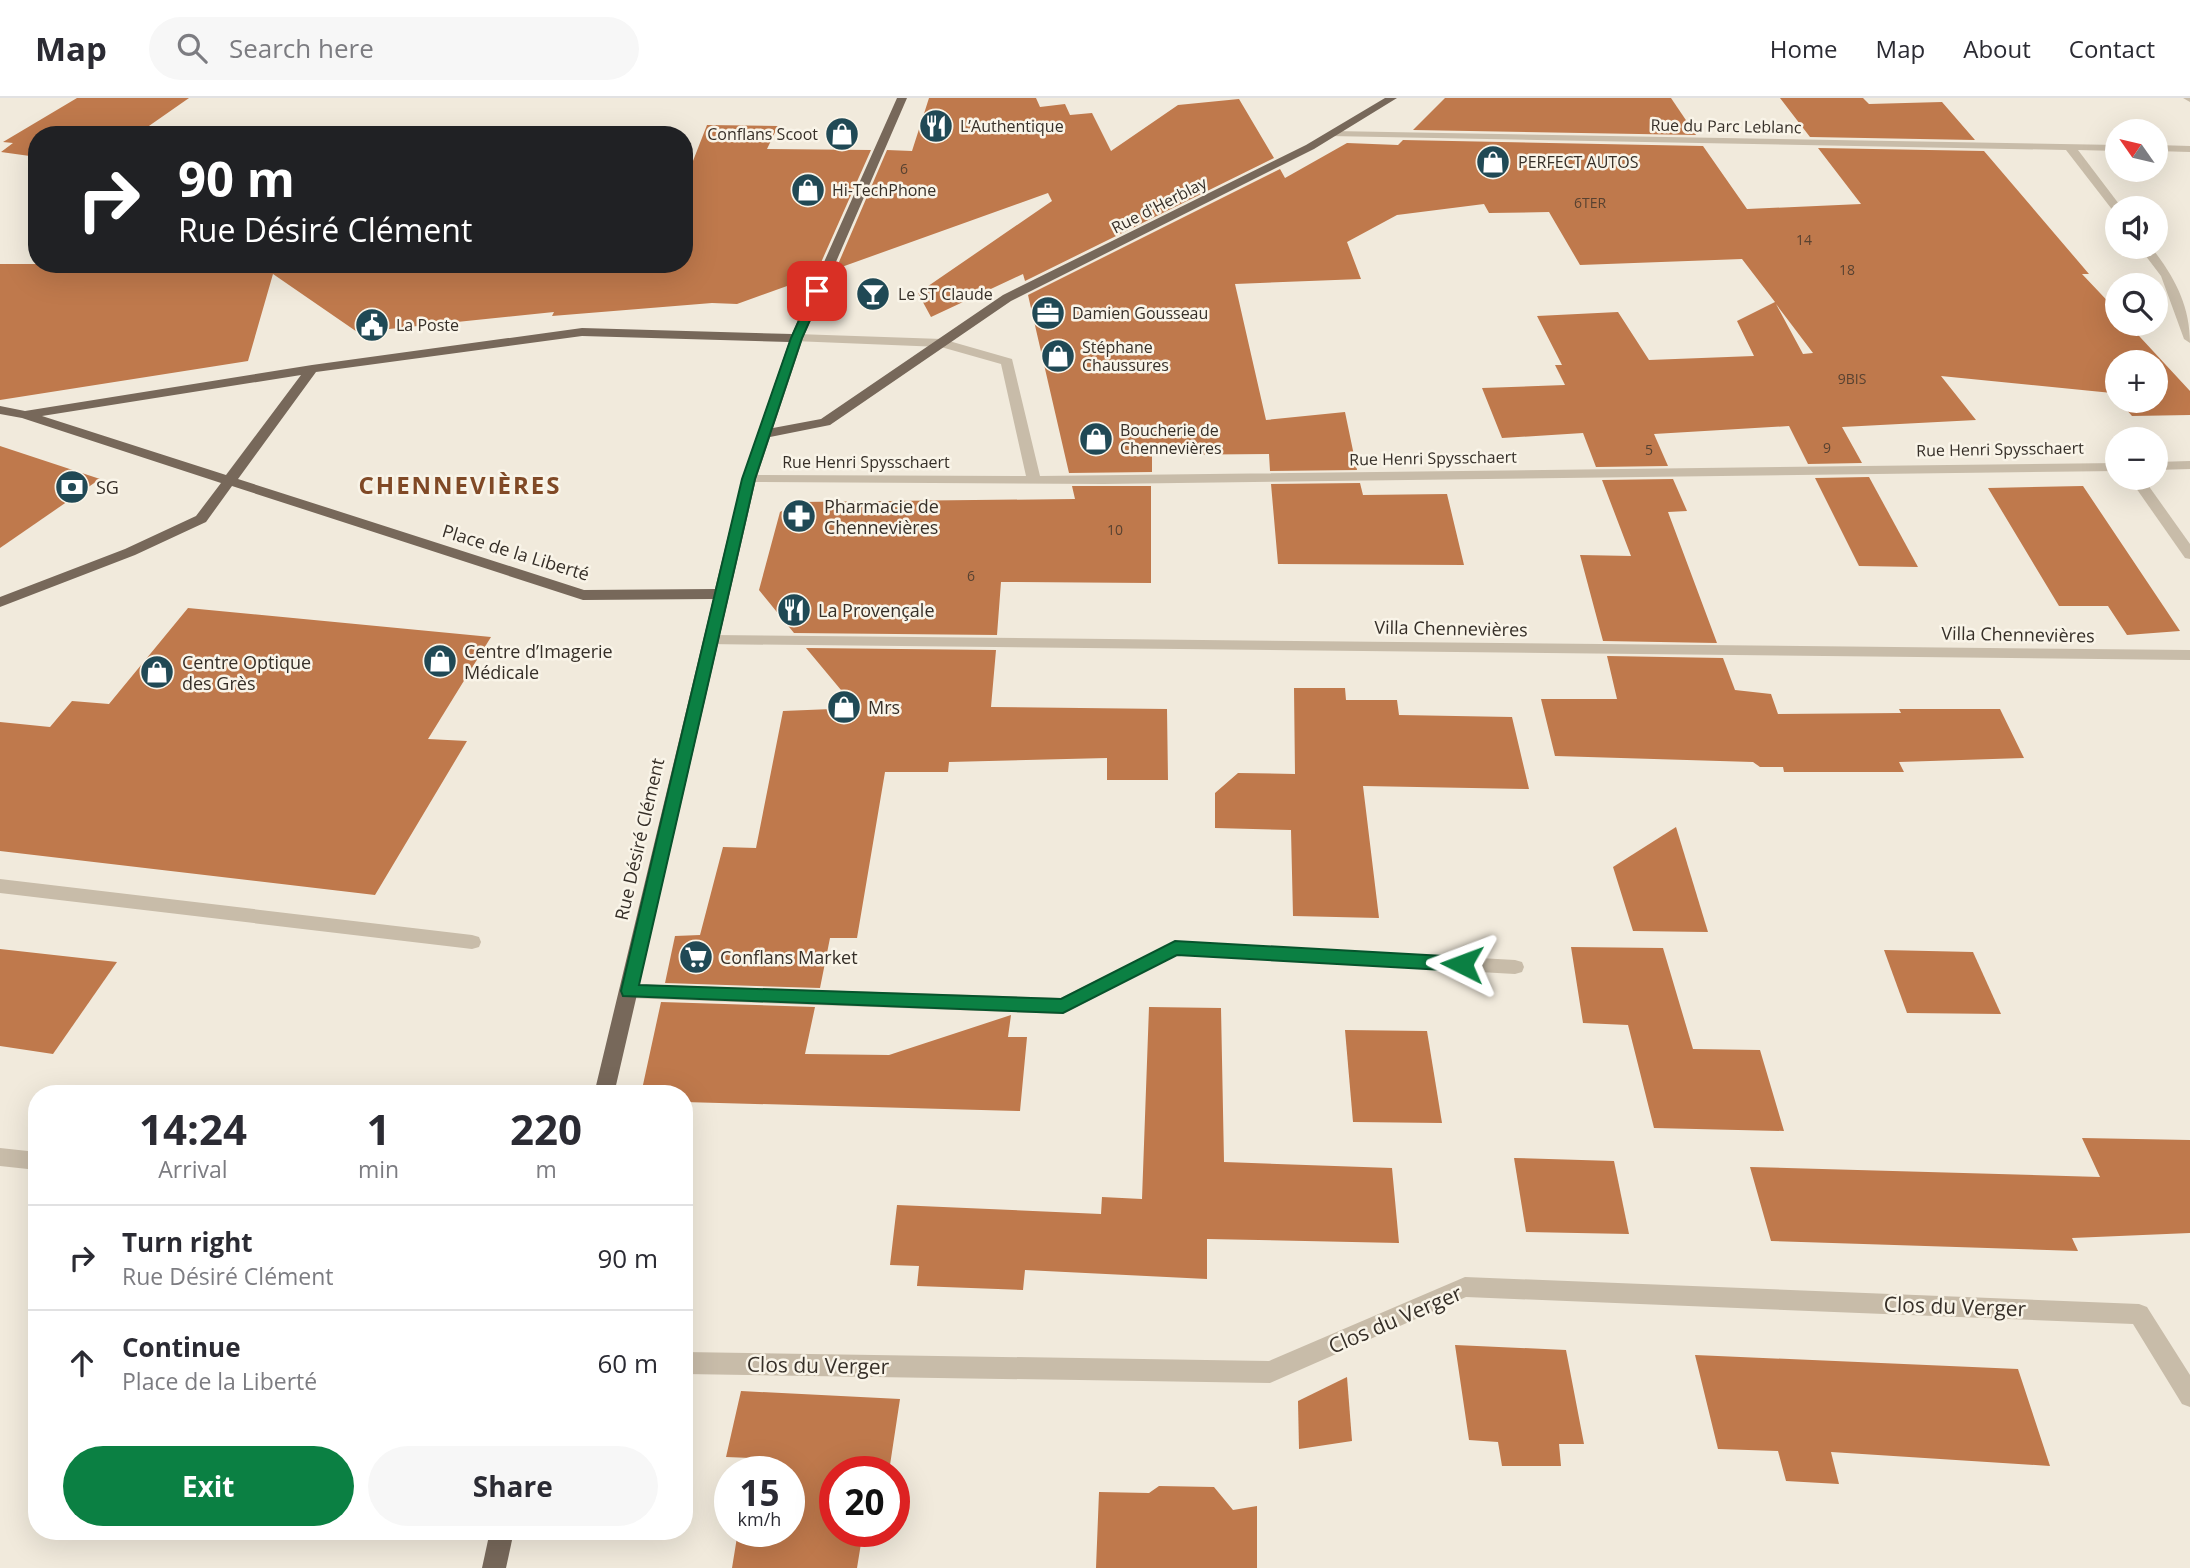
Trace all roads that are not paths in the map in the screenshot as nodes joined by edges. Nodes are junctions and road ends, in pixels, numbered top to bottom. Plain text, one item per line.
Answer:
1 (902, 98) edge
2 (1392, 98) edge
3 (1333, 134) junction
4 (2070, 148) junction
5 (2105, 148) edge
6 (2168, 148) edge
7 (2190, 149) edge
8 (2107, 196) edge
9 (2154, 259) edge
10 (797, 338) junction
11 (2190, 338) edge
12 (942, 343) junction
13 (312, 369) junction
14 (0, 410) edge
15 (25, 415) junction
16 (764, 433) junction
17 (2190, 465) edge
18 (2168, 466) edge
19 (2105, 467) edge
20 (749, 479) junction
21 (1034, 480) junction
22 (229, 482) junction
23 (2144, 490) edge
24 (2190, 555) edge
25 (720, 594) junction
26 (0, 603) edge
27 (711, 640) junction
28 (2190, 655) edge
29 (0, 886) edge
30 (472, 942) dead end
31 (1515, 967) dead end
32 (629, 991) junction
33 (606, 1085) edge
34 (0, 1157) edge
35 (28, 1160) edge
36 (693, 1363) edge
37 (2190, 1396) edge
38 (500, 1540) edge
39 (494, 1568) edge

1 - 10 main road
2 - 3 main road, Rue d'Herblay
3 - 4 street, Rue du Parc Leblanc
3 - 12 main road, Rue d'Herblay
4 - 5 street, Rue du Parc Leblanc
4 - 8 street
6 - 7 street
9 - 11 street
10 - 12 street
10 - 13 main road
10 - 16 main road
12 - 16 main road
12 - 21 street
13 - 15 main road
13 - 22 main road
14 - 15 main road
15 - 22 main road, Place de la Liberté
16 - 20 main road
17 - 18 street
19 - 21 street, Rue Henri Spysschaert
20 - 21 street, Rue Henri Spysschaert
20 - 25 main road
22 - 25 main road, Place de la Liberté
22 - 26 main road
23 - 24 street
25 - 27 main road, Rue Désiré Clément
27 - 28 street, Villa Chennevières
27 - 32 main road, Rue Désiré Clément
29 - 30 street
31 - 32 street
32 - 33 main road, Rue Désiré Clément
34 - 35 street
36 - 37 street, Clos du Verger
38 - 39 main road

